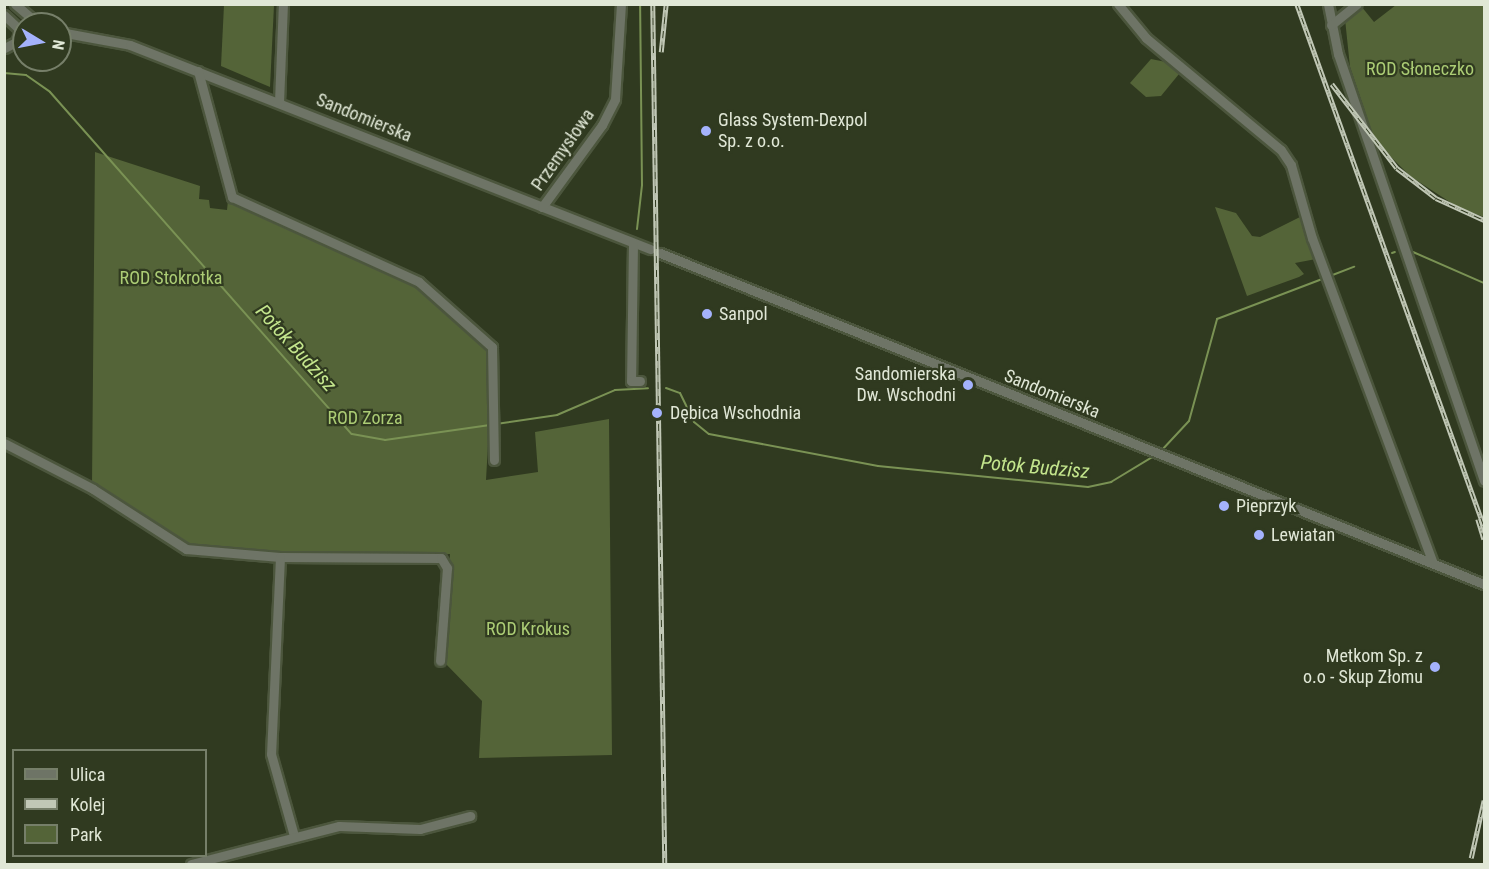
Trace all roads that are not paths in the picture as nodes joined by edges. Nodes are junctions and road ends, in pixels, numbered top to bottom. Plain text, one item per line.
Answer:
1 (7, 4) edge
2 (283, 4) edge
3 (621, 4) edge
4 (1118, 4) edge
5 (1328, 4) edge
6 (1357, 4) edge
7 (7, 15) edge
8 (1331, 25) junction
9 (72, 34) edge
10 (198, 71) junction
11 (279, 102) junction
12 (542, 207) junction
13 (633, 243) junction
14 (650, 249) dead end
15 (660, 254) dead end
16 (631, 382) dead end
17 (4, 443) edge
18 (494, 460) dead end
19 (1485, 481) edge
20 (280, 557) junction
21 (1433, 563) junction
22 (1485, 584) edge
23 (440, 661) dead end
24 (470, 816) dead end
25 (294, 836) junction
26 (229, 860) edge
27 (191, 864) edge

1 - 7 street
2 - 11 street
3 - 12 street, Przemysłowa
4 - 21 street
5 - 8 street
6 - 8 street
8 - 19 street
9 - 10 street, Sandomierska
10 - 11 street, Sandomierska
10 - 18 street
11 - 12 street, Sandomierska
12 - 13 street, Sandomierska
13 - 14 street, Sandomierska
13 - 16 street
15 - 21 street, Sandomierska
17 - 20 street
20 - 23 street
20 - 25 street
21 - 22 street, Sandomierska
24 - 25 street
25 - 26 street
26 - 27 street

